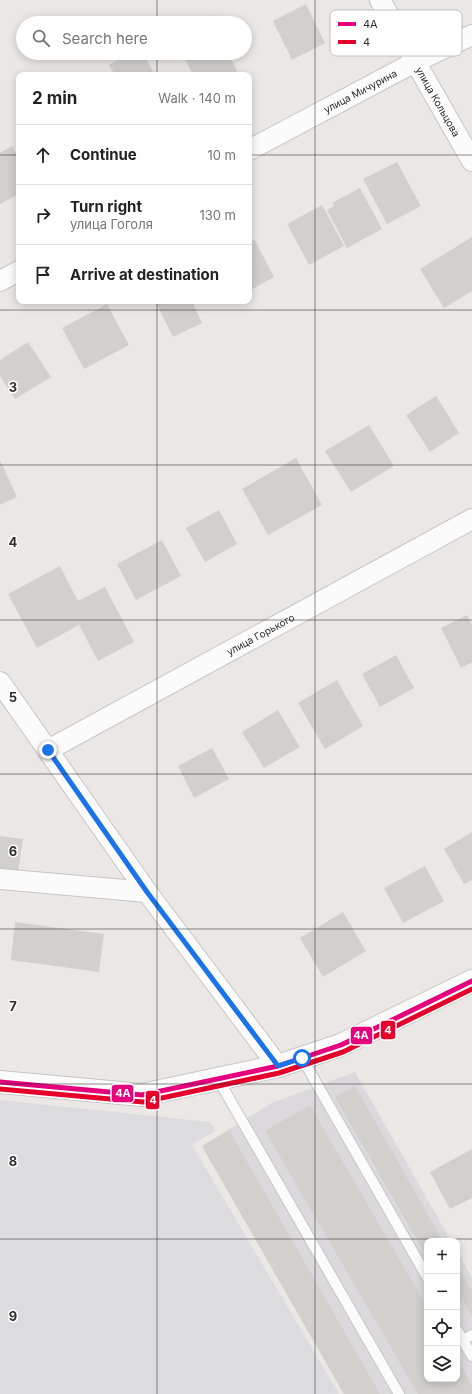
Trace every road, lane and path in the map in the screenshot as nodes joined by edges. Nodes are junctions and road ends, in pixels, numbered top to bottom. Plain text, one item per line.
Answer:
1 (380, 0) edge
2 (386, 10) edge
3 (472, 34) edge
4 (462, 39) edge
5 (412, 56) edge
6 (427, 56) edge
7 (415, 62) junction
8 (252, 148) edge
9 (472, 162) edge
10 (16, 273) edge
11 (0, 281) edge
12 (472, 520) edge
13 (0, 682) edge
14 (48, 750) junction
15 (0, 879) edge
16 (147, 892) junction
17 (472, 981) edge
18 (302, 1058) junction
19 (278, 1066) junction
20 (218, 1079) junction
21 (0, 1082) edge
22 (425, 1274) edge
23 (467, 1338) edge
24 (472, 1356) edge
25 (399, 1394) edge

1 - 2 street, улица Кольцова
3 - 4 street, улица Мичурина
5 - 7 street, улица Кольцова
6 - 7 street, улица Мичурина
7 - 8 street, улица Мичурина
7 - 9 street, улица Кольцова
10 - 11 street
12 - 14 street, улица Горького
13 - 14 street
14 - 16 street
15 - 16 street
16 - 19 street
17 - 18 street
18 - 19 street
18 - 22 lane
19 - 20 street
20 - 21 street
20 - 25 lane
23 - 24 lane

